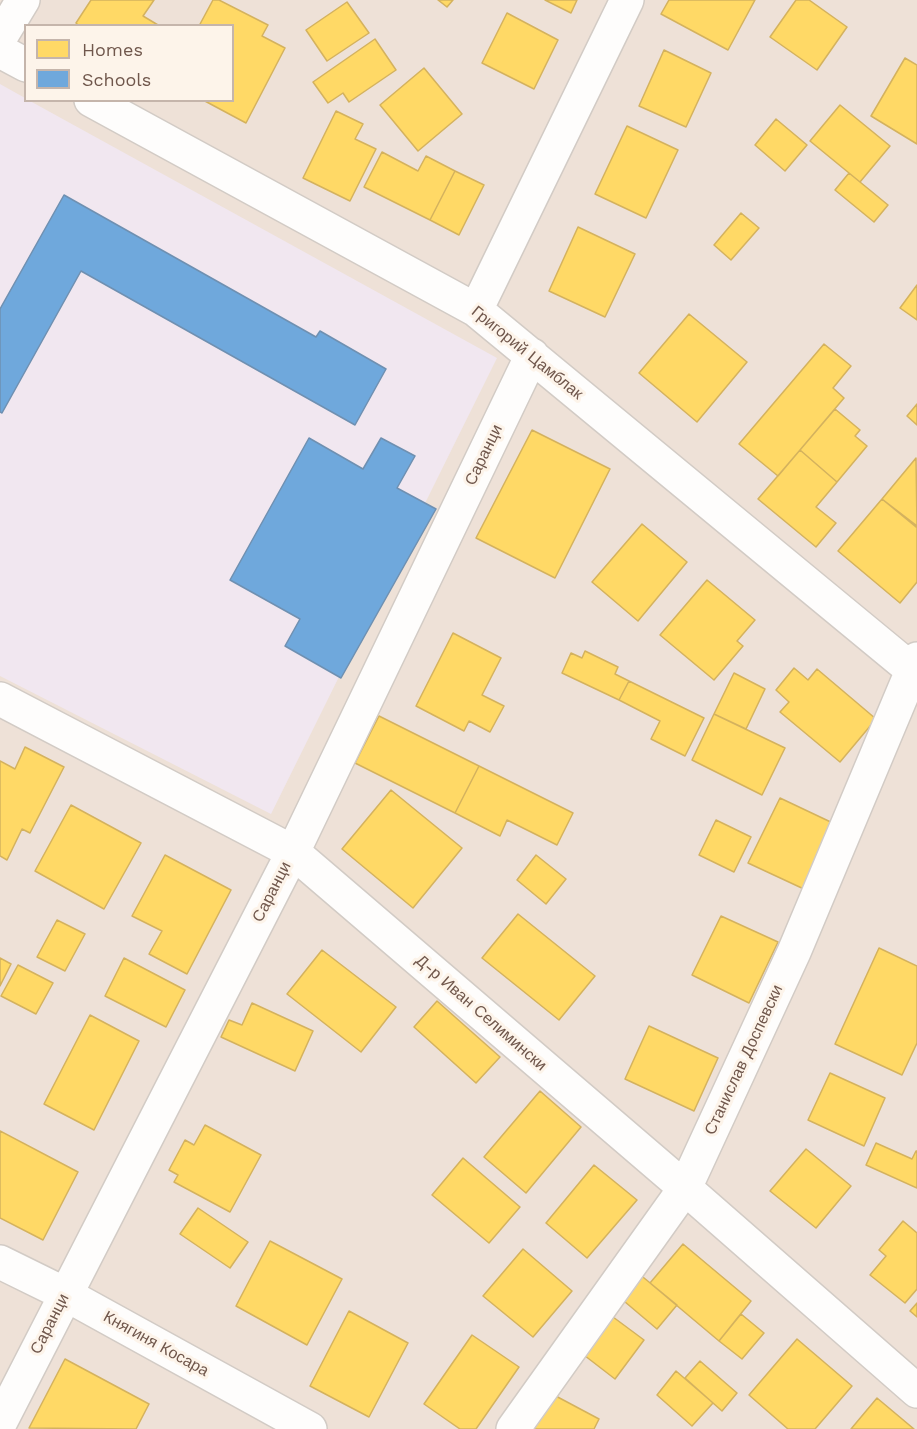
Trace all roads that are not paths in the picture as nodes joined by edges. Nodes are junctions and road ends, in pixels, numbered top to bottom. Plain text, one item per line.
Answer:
1 (23, 0) edge
2 (627, 0) edge
3 (0, 38) edge
4 (0, 51) edge
5 (24, 64) edge
6 (95, 102) edge
7 (476, 310) junction
8 (532, 355) junction
9 (915, 667) edge
10 (0, 699) edge
11 (293, 852) junction
12 (684, 1188) junction
13 (0, 1262) edge
14 (64, 1294) junction
15 (917, 1391) edge
16 (0, 1422) edge
17 (310, 1429) edge
18 (513, 1429) edge

1 - 3 street
2 - 7 street
4 - 5 street
6 - 7 street, Григорий Цамблак
7 - 8 street, Григорий Цамблак
8 - 9 street, Григорий Цамблак
8 - 11 street, Саранци
9 - 12 street, Станислав Доспевски
10 - 11 street, Д-р Иван Селимински
11 - 12 street, Д-р Иван Селимински
11 - 14 street, Саранци
12 - 15 street, Д-р Иван Селимински
12 - 18 street, Станислав Доспевски
13 - 14 street, Княгиня Косара
14 - 16 street, Саранци
14 - 17 street, Княгиня Косара

